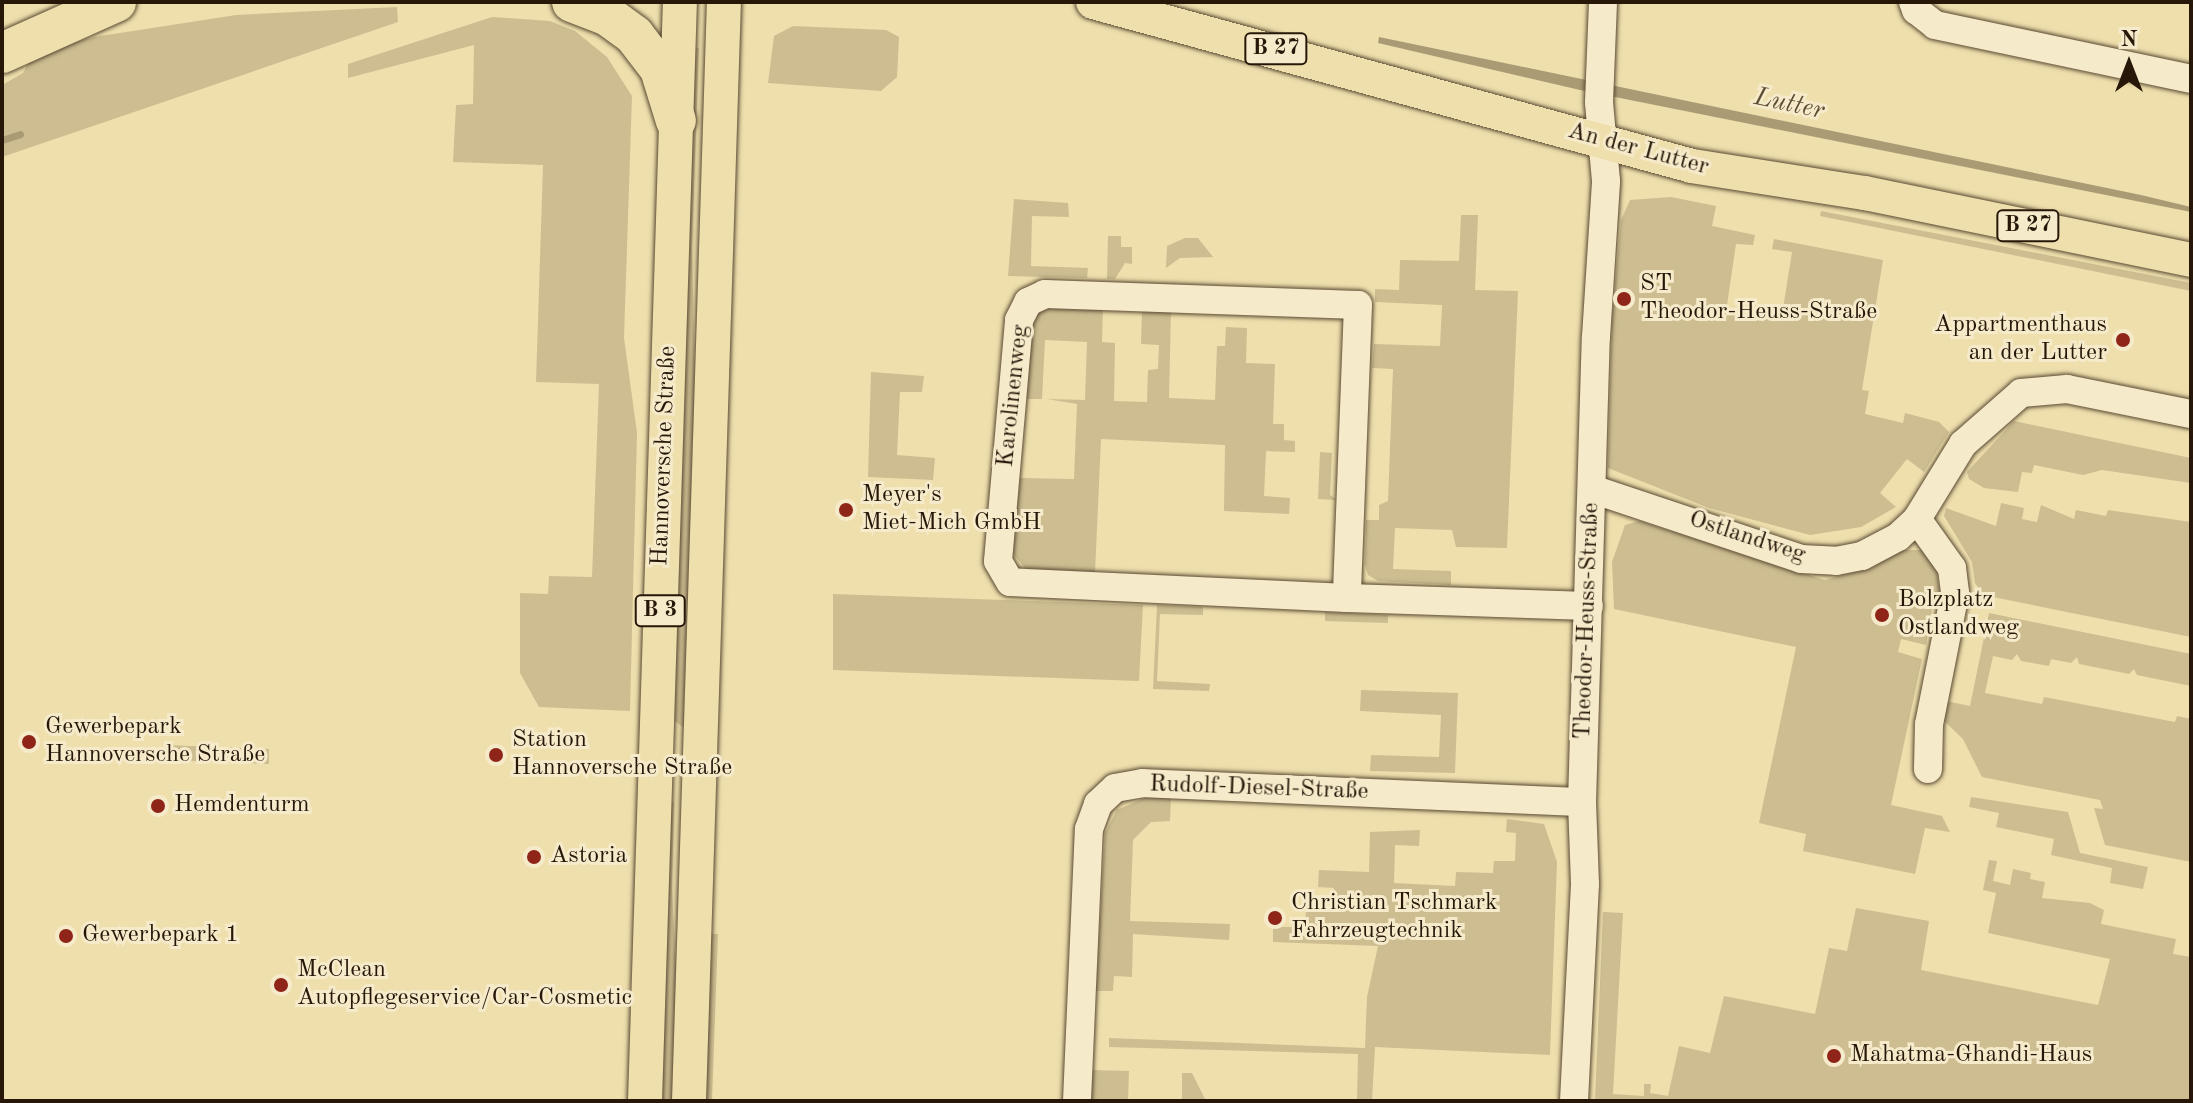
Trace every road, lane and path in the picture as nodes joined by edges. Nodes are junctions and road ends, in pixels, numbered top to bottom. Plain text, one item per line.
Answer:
1 (107, 2) edge
2 (116, 2) edge
3 (572, 2) edge
4 (680, 2) edge
5 (724, 2) edge
6 (1093, 2) edge
7 (1603, 2) edge
8 (1913, 2) edge
9 (2, 23) edge
10 (2, 53) edge
11 (2191, 79) edge
12 (676, 121) junction
13 (1602, 142) junction
14 (2191, 260) edge
15 (2191, 414) edge
16 (1592, 489) junction
17 (1917, 519) junction
18 (1347, 598) junction
19 (1589, 606) junction
20 (1928, 769) dead end
21 (1582, 802) junction
22 (645, 1101) edge
23 (689, 1101) edge
24 (1077, 1101) edge
25 (1574, 1101) edge

1 - 9 highway
2 - 10 highway
3 - 12 highway, B 3
4 - 12 main road, Hannoversche Straße / B 3
5 - 23 main road, Hannoversche Straße / B 3
6 - 13 main road, An der Lutter / B 27
7 - 13 street, Theodor-Heuss-Straße
8 - 11 street
12 - 22 main road, Hannoversche Straße / B 3
13 - 14 main road, An der Lutter / B 27
13 - 16 street, Theodor-Heuss-Straße
15 - 17 street
16 - 17 street, Ostlandweg
16 - 19 street, Theodor-Heuss-Straße
17 - 20 street
18 - 18 street, Karolinenweg
18 - 19 street, Karolinenweg
19 - 21 street, Theodor-Heuss-Straße
21 - 24 street, Rudolf-Diesel-Straße
21 - 25 street, Theodor-Heuss-Straße

